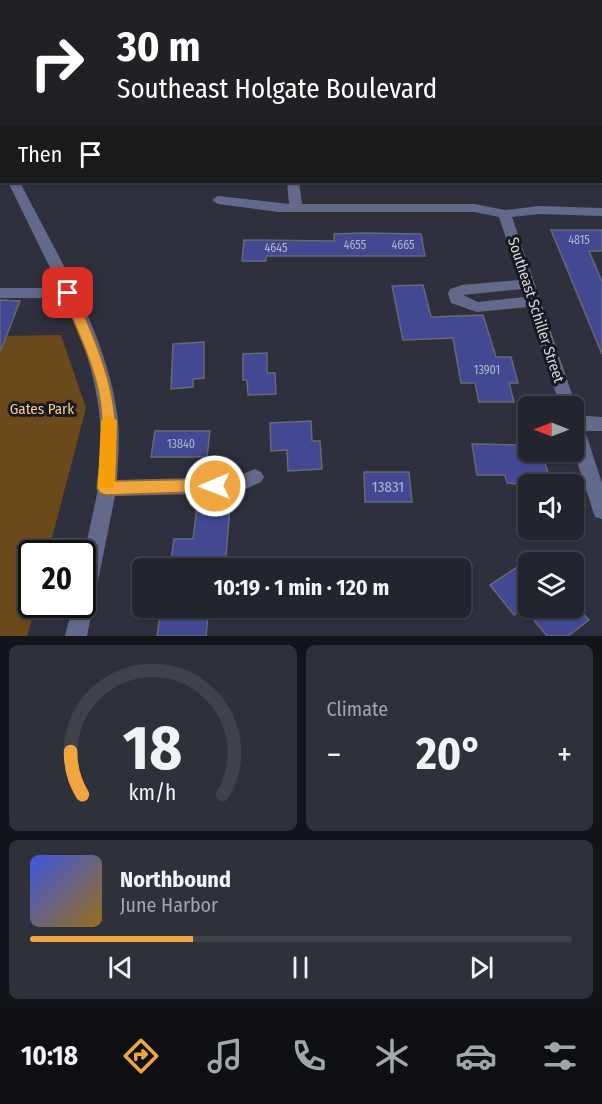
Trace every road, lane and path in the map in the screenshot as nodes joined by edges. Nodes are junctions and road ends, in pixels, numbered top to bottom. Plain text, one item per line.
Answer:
1 (14, 183) edge
2 (293, 183) edge
3 (218, 200) dead end
4 (296, 208) junction
5 (602, 212) edge
6 (505, 214) junction
7 (528, 284) junction
8 (0, 293) edge
9 (68, 293) junction
10 (533, 301) junction
11 (565, 396) edge
12 (584, 423) edge
13 (602, 424) edge
14 (584, 456) edge
15 (255, 477) dead end
16 (106, 488) junction
17 (602, 511) edge
18 (76, 636) edge

1 - 9 street
2 - 4 street
3 - 4 street
4 - 6 street
5 - 6 street
6 - 7 street, Southeast Schiller Street
7 - 10 street, Southeast Schiller Street
7 - 10 street
8 - 9 street
9 - 16 street
10 - 11 street, Southeast Schiller Street
12 - 13 street
14 - 17 street
15 - 16 street
16 - 18 street

